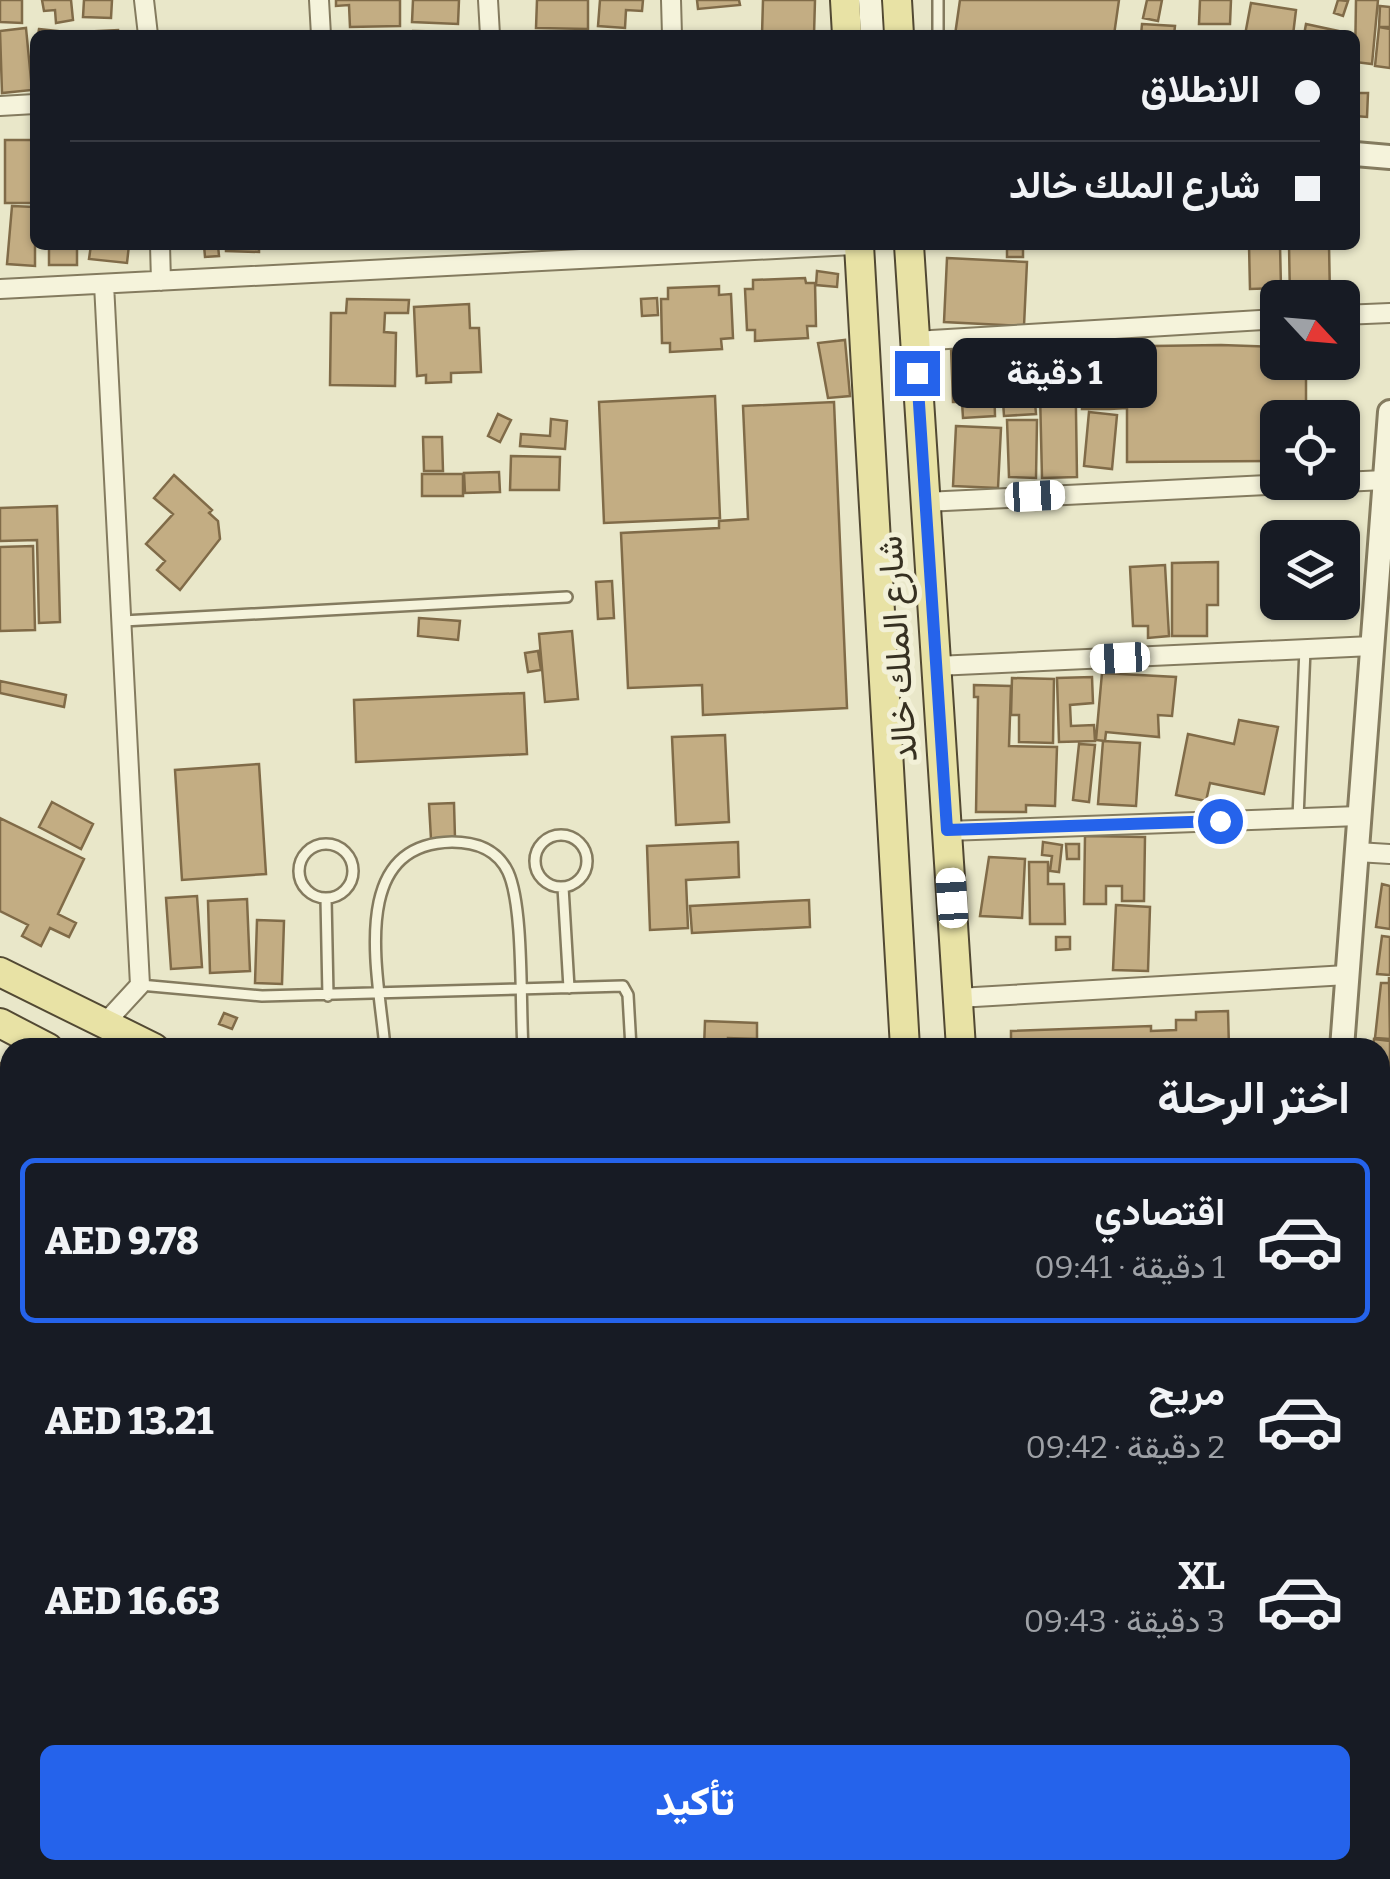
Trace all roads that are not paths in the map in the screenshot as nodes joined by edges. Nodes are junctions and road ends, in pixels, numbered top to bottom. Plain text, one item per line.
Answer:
1 (144, 0) edge
2 (319, 0) edge
3 (488, 0) edge
4 (671, 0) edge
5 (846, 0) edge
6 (870, 0) edge
7 (897, 0) edge
8 (938, 0) edge
9 (147, 30) edge
10 (321, 30) edge
11 (490, 30) edge
12 (672, 30) edge
13 (847, 30) edge
14 (872, 30) edge
15 (899, 30) edge
16 (938, 30) edge
17 (30, 104) edge
18 (0, 106) edge
19 (1360, 155) edge
20 (1390, 158) edge
21 (160, 250) edge
22 (658, 250) edge
23 (856, 250) edge
24 (910, 250) edge
25 (500, 254) edge
26 (161, 281) junction
27 (104, 284) junction
28 (0, 290) edge
29 (1390, 312) edge
30 (1360, 314) edge
31 (1260, 320) edge
32 (914, 341) junction
33 (1390, 412) edge
34 (1385, 480) junction
35 (1360, 481) edge
36 (1260, 485) edge
37 (925, 502) junction
38 (567, 597) dead end
39 (123, 621) junction
40 (1372, 646) junction
41 (1305, 649) junction
42 (936, 666) junction
43 (1359, 816) junction
44 (1298, 818) junction
45 (947, 830) junction
46 (1356, 852) junction
47 (1390, 854) edge
48 (563, 887) junction
49 (326, 898) junction
50 (0, 972) edge
51 (1347, 975) junction
52 (140, 984) junction
53 (569, 988) junction
54 (519, 992) junction
55 (328, 996) junction
56 (381, 996) junction
57 (958, 998) junction
58 (105, 1023) junction
59 (0, 1024) edge
60 (28, 1038) edge
61 (134, 1038) edge
62 (385, 1038) edge
63 (522, 1038) edge
64 (630, 1038) edge
65 (903, 1038) edge
66 (960, 1038) edge
67 (1343, 1038) edge

1 - 9 street
2 - 10 street
3 - 11 street
4 - 12 street
5 - 13 main road
6 - 14 street
7 - 15 main road
8 - 16 lane
17 - 18 street
19 - 20 street
21 - 26 street
22 - 25 street
23 - 65 main road, شارع الملك خالد
24 - 32 main road, شارع الملك خالد
25 - 26 street
26 - 27 street
27 - 28 street
27 - 39 street
29 - 30 street
31 - 32 street
32 - 37 main road, شارع الملك خالد
33 - 34 street
34 - 35 street
34 - 40 street
36 - 37 street
37 - 42 main road, شارع الملك خالد
38 - 39 lane
39 - 52 street
40 - 41 street
40 - 43 street
41 - 42 street
41 - 44 lane
42 - 45 main road, شارع الملك خالد
43 - 44 street
43 - 46 street
44 - 45 street
45 - 57 main road, شارع الملك خالد
46 - 47 street
46 - 51 street
48 - 48 lane
48 - 53 lane
49 - 49 lane
49 - 55 lane
50 - 58 main road
51 - 57 street
51 - 67 street
52 - 55 lane
52 - 58 street
53 - 54 lane
53 - 64 lane
54 - 56 lane
54 - 56 lane
54 - 63 lane
55 - 56 lane
56 - 62 lane
57 - 66 main road, شارع الملك خالد
58 - 61 main road
59 - 60 main road

